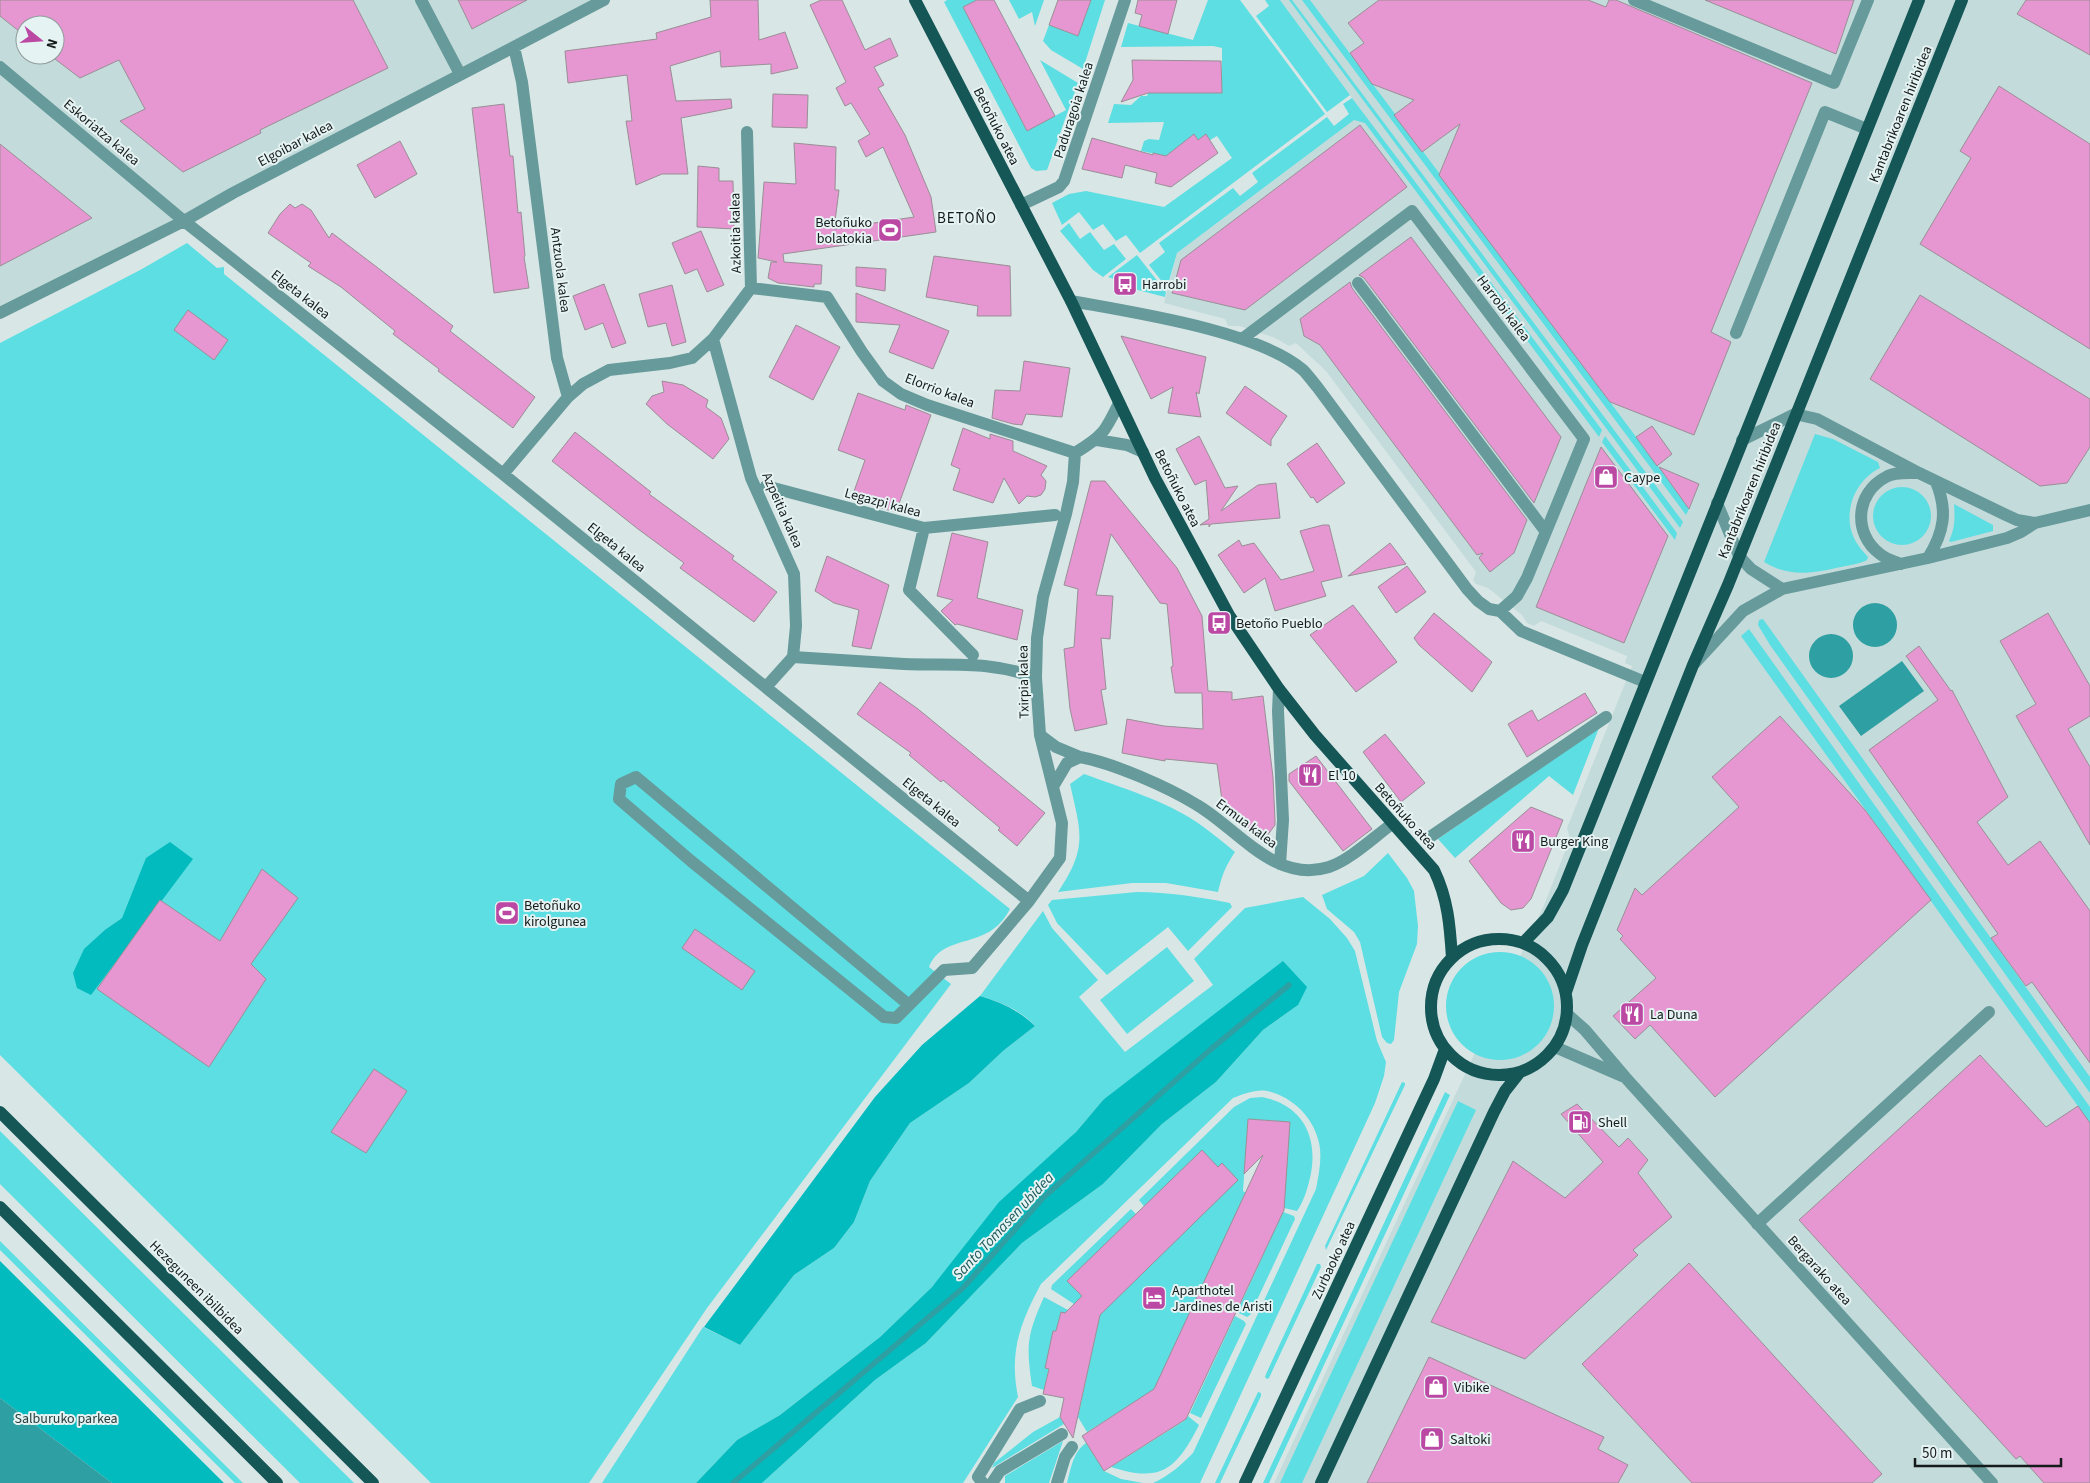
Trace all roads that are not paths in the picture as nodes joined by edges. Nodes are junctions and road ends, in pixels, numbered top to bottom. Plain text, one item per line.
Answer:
1 (421, 0) edge
2 (604, 0) edge
3 (915, 0) edge
4 (1125, 0) edge
5 (1634, 0) edge
6 (1868, 0) edge
7 (1917, 0) edge
8 (1962, 0) edge
9 (514, 47) junction
10 (0, 68) edge
11 (460, 74) junction
12 (1867, 129) junction
13 (747, 132) dead end
14 (1021, 205) junction
15 (184, 220) junction
16 (1358, 283) dead end
17 (751, 288) junction
18 (1071, 301) junction
19 (0, 313) edge
20 (1736, 332) dead end
21 (713, 339) junction
22 (1242, 340) junction
23 (568, 397) junction
24 (1119, 403) junction
25 (1795, 414) junction
26 (1097, 440) junction
27 (1742, 440) junction
28 (1143, 452) junction
29 (1075, 453) junction
30 (1918, 473) junction
31 (503, 474) junction
32 (1936, 482) junction
33 (766, 486) dead end
34 (1717, 503) junction
35 (2090, 510) edge
36 (1055, 515) dead end
37 (2035, 523) junction
38 (924, 528) junction
39 (1546, 532) junction
40 (1739, 556) junction
41 (1928, 558) junction
42 (1901, 564) junction
43 (1782, 589) junction
44 (1500, 611) junction
45 (973, 655) dead end
46 (793, 657) junction
47 (1693, 665) junction
48 (1036, 678) junction
49 (1645, 682) junction
50 (766, 687) junction
51 (1279, 689) junction
52 (1606, 717) dead end
53 (1040, 735) junction
54 (1080, 757) junction
55 (1054, 785) junction
56 (1392, 824) junction
57 (1430, 837) dead end
58 (1280, 864) junction
59 (1029, 900) junction
60 (1524, 943) junction
61 (1452, 958) junction
62 (1566, 992) junction
63 (909, 1005) junction
64 (1989, 1012) dead end
65 (1567, 1014) junction
66 (1555, 1047) junction
67 (1445, 1049) junction
68 (1520, 1072) junction
69 (1625, 1077) junction
70 (0, 1112) edge
71 (0, 1207) edge
72 (1757, 1224) junction
73 (1040, 1401) dead end
74 (1062, 1434) dead end
75 (1072, 1447) dead end
76 (978, 1481) edge
77 (277, 1483) edge
78 (373, 1483) edge
79 (992, 1483) edge
80 (1057, 1483) edge
81 (1245, 1483) edge
82 (1322, 1483) edge
83 (1992, 1483) edge

1 - 11 street
2 - 9 street, Elgoibar kalea
3 - 14 main road, Betoñuko atea
4 - 14 street, Paduragoia kalea
5 - 6 street
7 - 12 main road, Kantabrikoaren hiribidea
8 - 25 main road, Kantabrikoaren hiribidea
9 - 11 street, Elgoibar kalea
9 - 23 street, Antzuola kalea
10 - 15 street, Eskoriatza kalea
11 - 15 street, Elgoibar kalea
12 - 20 street
12 - 27 main road, Kantabrikoaren hiribidea
13 - 17 street, Azkoitia kalea
14 - 18 main road, Betoñuko atea
15 - 19 street, Elgoibar kalea
15 - 31 street, Elgeta kalea
16 - 39 street
17 - 21 street, Azkoitia kalea
17 - 29 street, Elorrio kalea
18 - 22 street
18 - 24 main road, Betoñuko atea
21 - 23 street, Azkoitia kalea
21 - 46 street, Azpeitia kalea
22 - 39 street, Harrobi kalea
22 - 44 street
23 - 31 street
24 - 26 street
24 - 28 main road, Betoñuko atea
25 - 27 street
25 - 30 street
25 - 40 main road, Kantabrikoaren hiribidea
26 - 28 street
26 - 29 street
27 - 34 main road, Kantabrikoaren hiribidea
28 - 51 main road, Betoñuko atea
29 - 48 street, Txirpia kalea
30 - 32 street
30 - 42 street
31 - 50 street, Elgeta kalea
32 - 37 street
32 - 41 street
33 - 38 street, Legazpi kalea
34 - 40 street
34 - 49 main road, Kantabrikoaren hiribidea
35 - 37 street
36 - 38 street, Legazpi kalea
37 - 41 street
38 - 45 street
39 - 44 street, Harrobi kalea
40 - 43 street
40 - 47 main road, Kantabrikoaren hiribidea
41 - 42 street
42 - 43 street
43 - 47 street
44 - 49 street
46 - 48 street
46 - 50 street
47 - 62 main road, Kantabrikoaren hiribidea
48 - 53 street, Txirpia kalea
49 - 60 main road, Kantabrikoaren hiribidea
50 - 59 street, Elgeta kalea
51 - 56 main road, Betoñuko atea
51 - 58 street
52 - 57 street
53 - 54 street, Ermua kalea
53 - 55 street, Txirpia kalea
54 - 55 street
54 - 58 street, Ermua kalea
55 - 59 street, Txirpia kalea
56 - 58 street, Ermua kalea
56 - 61 main road, Betoñuko atea
59 - 63 street, Txirpia kalea
60 - 61 main road
60 - 62 main road
61 - 67 main road
62 - 65 main road
63 - 63 street, Txirpia kalea
64 - 72 street
65 - 66 main road
65 - 69 street, Bergarako atea
66 - 68 main road
66 - 69 street, Bergarako atea
67 - 68 main road
67 - 81 main road, Zurbaoko atea
68 - 82 main road
69 - 72 street, Bergarako atea
70 - 78 main road, Hezeguneen ibilbidea
71 - 77 main road
72 - 83 street, Bergarako atea
73 - 76 street
74 - 79 street
75 - 80 street

